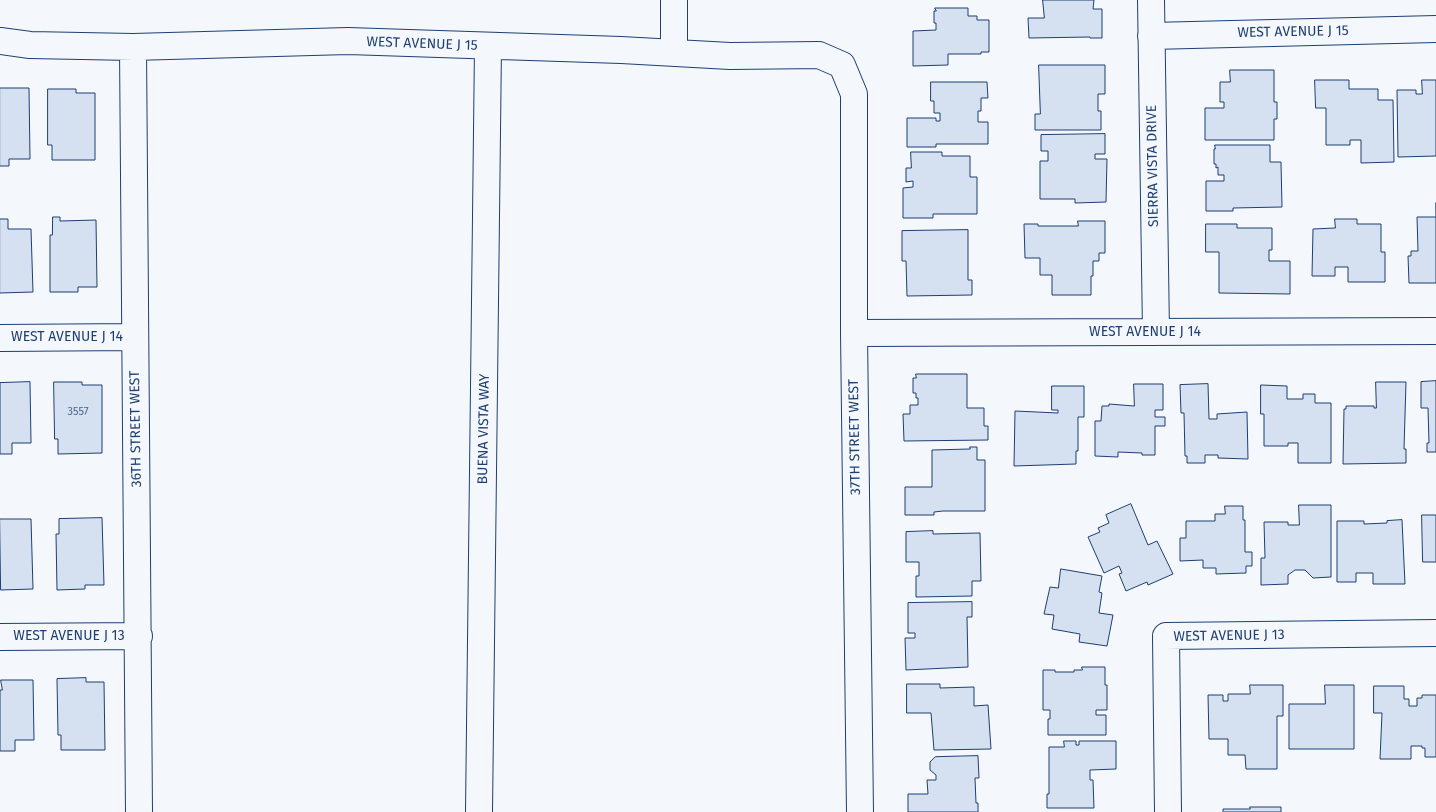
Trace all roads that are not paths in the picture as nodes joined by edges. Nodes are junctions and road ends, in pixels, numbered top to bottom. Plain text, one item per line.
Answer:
1 (674, 0) edge
2 (1152, 0) edge
3 (1436, 29) edge
4 (1151, 36) junction
5 (0, 41) edge
6 (488, 46) junction
7 (133, 47) junction
8 (674, 52) junction
9 (842, 65) joint
10 (1436, 331) edge
11 (1156, 332) junction
12 (854, 333) junction
13 (134, 337) junction
14 (0, 338) edge
15 (1436, 633) edge
16 (139, 636) junction
17 (0, 637) edge
18 (139, 812) edge
19 (479, 812) edge
20 (860, 812) edge
21 (1168, 812) edge

1 - 8 street
2 - 4 street, SIERRA VISTA DRIVE
3 - 4 street, WEST AVENUE J 15
4 - 11 street, SIERRA VISTA DRIVE
5 - 7 street, WEST AVENUE J 15
6 - 7 street, WEST AVENUE J 15
6 - 8 street, WEST AVENUE J 15
6 - 19 street, BUENA VISTA WAY
7 - 13 street, 36TH STREET WEST
8 - 9 street, WEST AVENUE J 15
9 - 12 street, 37TH STREET WEST
10 - 11 street, WEST AVENUE J 14
11 - 12 street, WEST AVENUE J 14
12 - 20 street, 37TH STREET WEST
13 - 14 street, WEST AVENUE J 14
13 - 16 street, 36TH STREET WEST
15 - 21 street, WEST AVENUE J 13
16 - 17 street, WEST AVENUE J 13
16 - 18 street, 36TH STREET WEST

